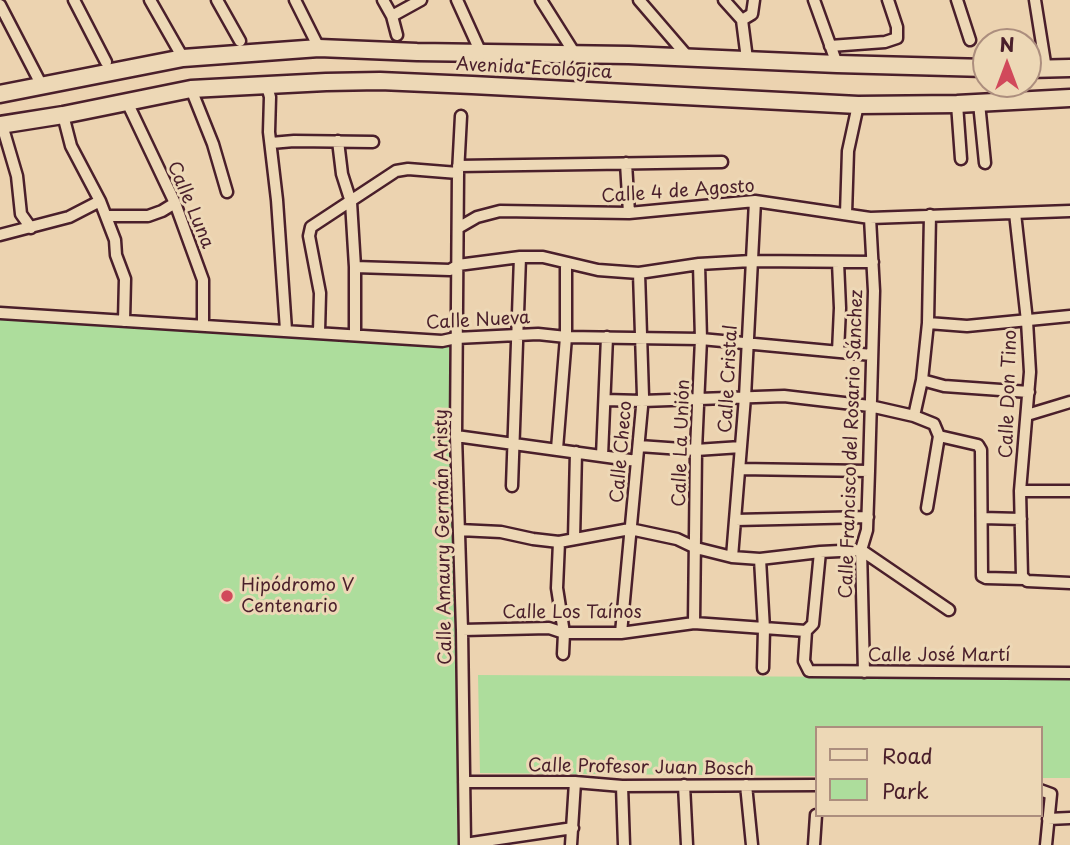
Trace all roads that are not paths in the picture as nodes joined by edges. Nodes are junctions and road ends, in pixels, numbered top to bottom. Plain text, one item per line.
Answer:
1 (74, 0) edge
2 (150, 0) edge
3 (217, 0) edge
4 (295, 0) edge
5 (383, 0) edge
6 (421, 0) edge
7 (457, 0) edge
8 (541, 0) edge
9 (639, 0) edge
10 (724, 0) edge
11 (754, 0) edge
12 (814, 0) edge
13 (888, 0) edge
14 (957, 0) edge
15 (1035, 0) edge
16 (0, 5) edge
17 (393, 16) junction
18 (742, 20) junction
19 (397, 35) dead end
20 (970, 40) dead end
21 (240, 41) dead end
22 (831, 46) junction
23 (319, 48) junction
24 (481, 53) junction
25 (575, 54) junction
26 (183, 58) junction
27 (688, 58) junction
28 (747, 59) junction
29 (106, 62) dead end
30 (837, 64) junction
31 (972, 68) edge
32 (1070, 68) edge
33 (1042, 69) edge
34 (1046, 69) junction
35 (257, 84) junction
36 (42, 86) junction
37 (191, 89) junction
38 (0, 94) edge
39 (1070, 98) edge
40 (127, 102) junction
41 (979, 103) junction
42 (957, 104) junction
43 (858, 105) junction
44 (63, 115) junction
45 (461, 116) dead end
46 (1, 125) edge
47 (338, 141) junction
48 (373, 142) dead end
49 (271, 143) junction
50 (961, 159) dead end
51 (722, 162) dead end
52 (626, 163) junction
53 (985, 163) dead end
54 (458, 169) junction
55 (227, 191) dead end
56 (100, 201) junction
57 (755, 201) junction
58 (351, 202) junction
59 (175, 203) junction
60 (1070, 211) edge
61 (629, 212) junction
62 (1015, 213) junction
63 (846, 214) junction
64 (930, 215) junction
65 (106, 216) junction
66 (870, 218) junction
67 (31, 228) junction
68 (458, 228) junction
69 (0, 235) edge
70 (520, 257) junction
71 (751, 261) junction
72 (838, 262) junction
73 (873, 262) junction
74 (566, 263) junction
75 (699, 264) junction
76 (458, 265) junction
77 (355, 268) junction
78 (639, 273) junction
79 (0, 313) edge
80 (1070, 316) edge
81 (124, 321) junction
82 (1027, 321) junction
83 (928, 323) junction
84 (203, 324) junction
85 (286, 330) junction
86 (319, 332) junction
87 (355, 335) junction
88 (519, 335) junction
89 (566, 337) junction
90 (607, 337) junction
91 (456, 338) junction
92 (642, 339) junction
93 (701, 340) junction
94 (748, 345) junction
95 (838, 352) junction
96 (872, 355) junction
97 (922, 380) junction
98 (1029, 392) junction
99 (745, 397) junction
100 (698, 399) junction
101 (605, 400) junction
102 (642, 401) junction
103 (1070, 403) edge
104 (870, 406) junction
105 (1027, 415) junction
106 (914, 416) junction
107 (456, 436) junction
108 (939, 436) junction
109 (513, 442) junction
110 (639, 446) junction
111 (741, 447) junction
112 (557, 449) junction
113 (696, 450) junction
114 (576, 452) junction
115 (602, 456) junction
116 (637, 461) junction
117 (739, 469) junction
118 (869, 471) junction
119 (512, 486) dead end
120 (1020, 491) junction
121 (1070, 491) edge
122 (927, 509) dead end
123 (868, 517) junction
124 (982, 518) junction
125 (735, 520) junction
126 (1021, 520) junction
127 (630, 529) junction
128 (459, 530) junction
129 (575, 539) junction
130 (559, 542) junction
131 (696, 548) junction
132 (861, 550) junction
133 (820, 552) junction
134 (732, 557) junction
135 (760, 559) junction
136 (1023, 578) junction
137 (1070, 583) edge
138 (949, 610) dead end
139 (694, 623) junction
140 (764, 629) junction
141 (462, 630) junction
142 (806, 631) junction
143 (564, 633) junction
144 (621, 633) junction
145 (563, 654) dead end
146 (763, 668) dead end
147 (864, 672) junction
148 (1070, 673) edge
149 (464, 782) junction
150 (575, 782) junction
151 (684, 785) junction
152 (746, 785) junction
153 (814, 785) edge
154 (622, 786) junction
155 (1042, 791) edge
156 (816, 817) edge
157 (1070, 818) edge
158 (1048, 819) junction
159 (573, 828) junction
160 (465, 845) edge
161 (571, 845) edge
162 (624, 845) edge
163 (687, 845) edge
164 (752, 845) edge
165 (814, 845) edge
166 (1046, 845) edge

1 - 29 street
2 - 26 street
3 - 21 street
4 - 23 street
5 - 17 street
6 - 17 street
7 - 24 street
8 - 25 street
9 - 27 street
10 - 18 street
11 - 18 street
12 - 22 street
13 - 22 street
14 - 20 street
15 - 34 street
16 - 36 street
17 - 19 street
18 - 28 street
22 - 30 street
23 - 24 main road, Avenida Ecológica
23 - 26 main road, Avenida Ecológica
24 - 25 main road, Avenida Ecológica
25 - 27 main road, Avenida Ecológica
26 - 36 main road, Avenida Ecológica
27 - 28 main road, Avenida Ecológica
28 - 30 main road, Avenida Ecológica
30 - 31 main road, Avenida Ecológica
32 - 34 main road
33 - 34 main road
35 - 37 main road, Avenida Ecológica
35 - 43 main road, Avenida Ecológica
35 - 49 street
36 - 38 main road, Avenida Ecológica
37 - 40 main road, Avenida Ecológica
37 - 55 street
39 - 41 main road, Avenida Ecológica
40 - 44 main road, Avenida Ecológica
40 - 59 street, Calle Luna
41 - 42 main road, Avenida Ecológica
41 - 53 street
42 - 43 main road, Avenida Ecológica
42 - 50 street
43 - 63 street
44 - 46 main road, Avenida Ecológica
44 - 56 street
45 - 54 street, Calle Amaury Germán Aristy
46 - 67 street
47 - 48 street
47 - 49 street
47 - 58 street
49 - 85 street
51 - 52 street
52 - 54 street
52 - 61 street
54 - 58 street
54 - 68 street, Calle Amaury Germán Aristy
56 - 65 street
56 - 67 street
57 - 61 street, Calle 4 de Agosto
57 - 63 street, Calle 4 de Agosto
57 - 71 street, Calle Cristal
58 - 77 street
58 - 86 street
59 - 65 street
59 - 84 street, Calle Luna
60 - 62 street, Calle 4 de Agosto
61 - 68 street, Calle 4 de Agosto
62 - 64 street, Calle 4 de Agosto
62 - 82 street, Calle Don Tino
63 - 66 street, Calle 4 de Agosto
64 - 66 street, Calle 4 de Agosto
64 - 83 street
65 - 81 street
66 - 73 street, Calle Francisco del Rosario Sánchez
67 - 69 street
68 - 76 street, Calle Amaury Germán Aristy
70 - 74 street
70 - 76 street
70 - 88 street
71 - 72 street
71 - 75 street
71 - 94 street, Calle Cristal
72 - 73 street
72 - 95 street
73 - 96 street, Calle Francisco del Rosario Sánchez
74 - 78 street
74 - 89 street
75 - 78 street
75 - 93 street, Calle La Unión
76 - 77 street
76 - 91 street, Calle Amaury Germán Aristy
77 - 87 street
78 - 92 street, Calle Checo
79 - 81 street, Calle Nueva
80 - 82 street
81 - 84 street, Calle Nueva
82 - 83 street
82 - 98 street, Calle Don Tino
83 - 97 street
84 - 85 street, Calle Nueva
85 - 86 street, Calle Nueva
86 - 87 street, Calle Nueva
87 - 91 street, Calle Nueva
88 - 89 street, Calle Nueva
88 - 91 street, Calle Nueva
88 - 109 street
89 - 90 street, Calle Nueva
89 - 112 street
90 - 92 street, Calle Nueva
90 - 101 street
91 - 107 street, Calle Amaury Germán Aristy
92 - 93 street, Calle Nueva
92 - 102 street, Calle Checo
93 - 94 street, Calle Nueva
93 - 100 street, Calle La Unión
94 - 95 street, Calle Nueva
94 - 99 street, Calle Cristal
95 - 96 street, Calle Nueva
96 - 104 street, Calle Francisco del Rosario Sánchez
97 - 98 street
97 - 106 street
98 - 105 street, Calle Don Tino
99 - 100 street
99 - 104 street
99 - 111 street, Calle Cristal
100 - 102 street
100 - 113 street, Calle La Unión
101 - 102 street
101 - 115 street
102 - 110 street, Calle Checo
103 - 105 street
104 - 106 street
104 - 118 street, Calle Francisco del Rosario Sánchez
105 - 120 street, Calle Don Tino
106 - 108 street
107 - 109 street
107 - 128 street, Calle Amaury Germán Aristy
108 - 122 street
108 - 124 street
109 - 112 street
109 - 119 street
110 - 113 street
110 - 116 street, Calle Checo
111 - 113 street
111 - 117 street, Calle Cristal
112 - 114 street
113 - 131 street, Calle La Unión
114 - 115 street
114 - 129 street
115 - 116 street
116 - 127 street, Calle Checo
117 - 118 street
117 - 125 street, Calle Cristal
118 - 123 street, Calle Francisco del Rosario Sánchez
120 - 121 street
120 - 126 street, Calle Don Tino
123 - 125 street
123 - 132 street, Calle Francisco del Rosario Sánchez
124 - 126 street
124 - 136 street
125 - 134 street, Calle Cristal
126 - 136 street, Calle Don Tino
127 - 129 street
127 - 131 street
127 - 144 street, Calle Checo
128 - 130 street
128 - 141 street, Calle Amaury Germán Aristy
129 - 130 street
130 - 143 street
131 - 134 street
131 - 139 street, Calle La Unión
132 - 133 street
132 - 138 street
132 - 147 street, Calle Francisco del Rosario Sánchez
133 - 135 street
133 - 142 street
134 - 135 street
135 - 140 street
136 - 137 street
139 - 140 street, Calle Los Taínos
139 - 144 street, Calle Los Taínos
140 - 142 street, Calle Los Taínos
140 - 146 street
141 - 143 street, Calle Los Taínos
141 - 149 street, Calle Amaury Germán Aristy
142 - 147 street, Calle José Martí
143 - 144 street, Calle Los Taínos
143 - 145 street
147 - 148 street, Calle José Martí
149 - 150 street, Calle Profesor Juan Bosch
149 - 160 street, Calle Amaury Germán Aristy
150 - 154 street, Calle Profesor Juan Bosch
150 - 159 street
151 - 152 street, Calle Profesor Juan Bosch
151 - 154 street, Calle Profesor Juan Bosch
151 - 163 street
152 - 153 street, Calle Profesor Juan Bosch
152 - 164 street
154 - 162 street
155 - 158 street
156 - 165 street
157 - 158 street
158 - 166 street
159 - 160 street
159 - 161 street

